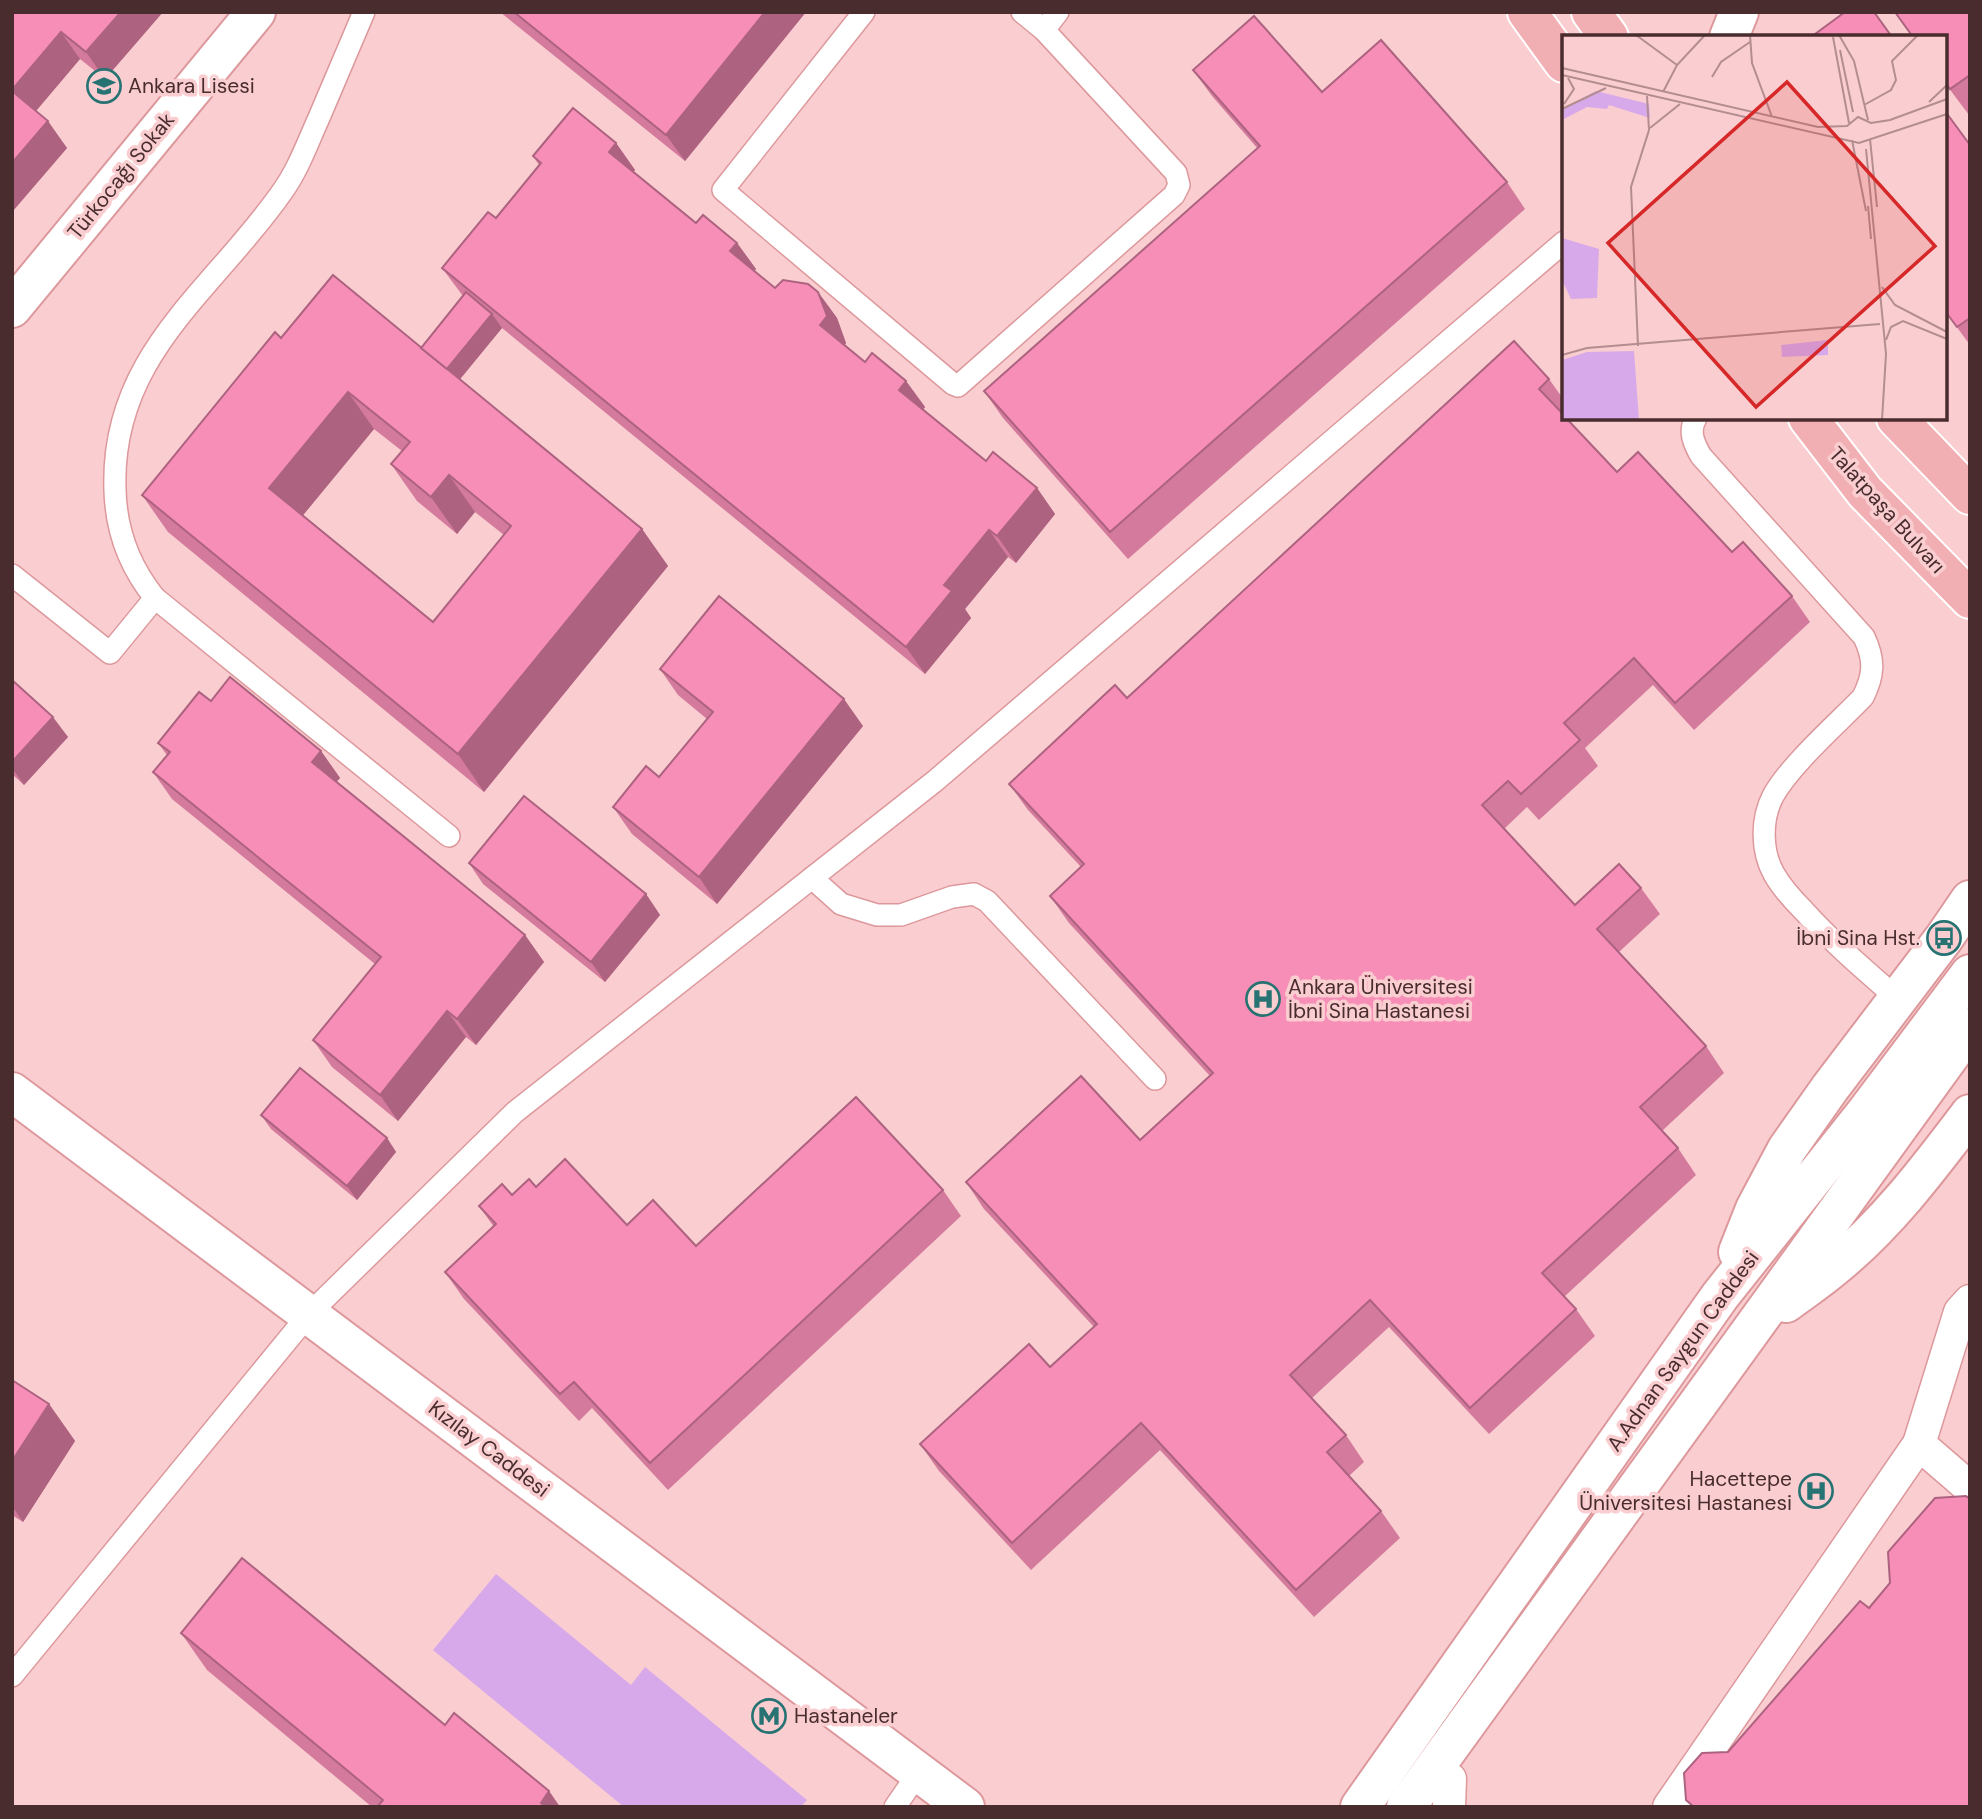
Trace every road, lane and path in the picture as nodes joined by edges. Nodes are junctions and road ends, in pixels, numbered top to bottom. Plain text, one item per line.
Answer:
1 (256, 12) edge
2 (364, 12) edge
3 (864, 12) edge
4 (1022, 12) edge
5 (1058, 12) edge
6 (1527, 12) edge
7 (1591, 12) edge
8 (1739, 12) edge
9 (1044, 30) junction
10 (1608, 35) edge
11 (1730, 35) edge
12 (1562, 60) edge
13 (1562, 244) edge
14 (12, 308) edge
15 (1694, 420) edge
16 (1810, 420) edge
17 (1898, 420) edge
18 (1970, 495) edge
19 (12, 575) edge
20 (155, 598) junction
21 (1970, 599) edge
22 (449, 836) dead end
23 (812, 878) junction
24 (1970, 900) edge
25 (1970, 974) edge
26 (1898, 999) junction
27 (1970, 1028) edge
28 (1155, 1079) dead end
29 (12, 1092) edge
30 (1970, 1114) edge
31 (1720, 1296) junction
32 (1970, 1301) edge
33 (309, 1314) junction
34 (1757, 1325) junction
35 (1919, 1444) junction
36 (1970, 1488) edge
37 (12, 1676) edge
38 (919, 1772) junction
39 (1443, 1786) edge
40 (895, 1807) edge
41 (965, 1807) edge
42 (1360, 1807) edge
43 (1406, 1807) edge
44 (1419, 1807) edge
45 (1669, 1807) edge

1 - 14 main road, Türkocağı Sokak
2 - 20 lane
3 - 9 lane
4 - 9 lane
5 - 9 lane
6 - 12 main road
7 - 10 main road
8 - 11 main road
13 - 23 lane
15 - 26 lane
16 - 21 main road, Talatpaşa Bulvarı
17 - 18 main road
19 - 20 lane
20 - 22 lane
23 - 28 lane
23 - 33 lane
24 - 26 main road
25 - 31 main road, A.Adnan Saygun Caddesi
26 - 31 main road
27 - 34 main road, A.Adnan Saygun Caddesi
29 - 33 main road, Kızılay Caddesi
30 - 34 main road
31 - 42 main road, A.Adnan Saygun Caddesi
32 - 35 street
33 - 37 lane
33 - 38 main road, Kızılay Caddesi
34 - 39 main road, A.Adnan Saygun Caddesi
35 - 36 street
35 - 45 street
38 - 40 lane
38 - 41 main road, Kızılay Caddesi
39 - 43 main road, A.Adnan Saygun Caddesi
39 - 44 main road

